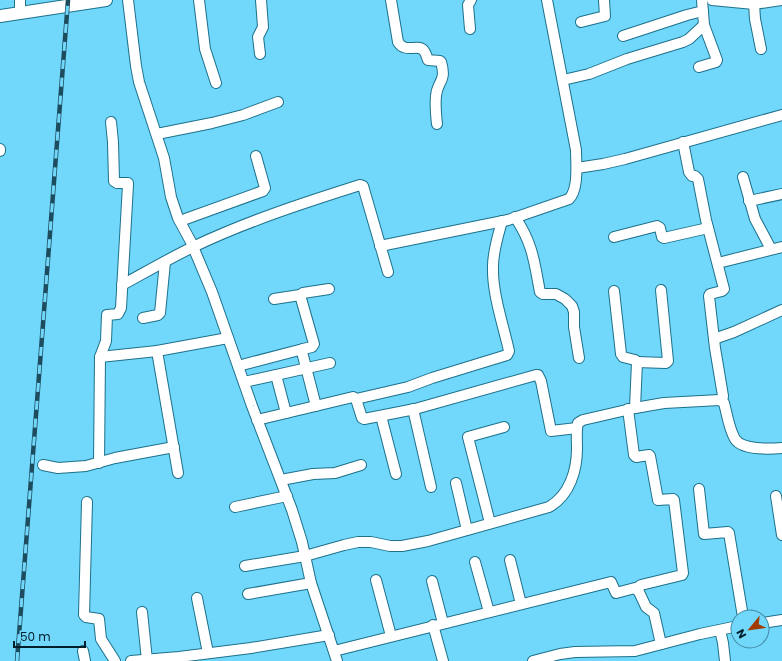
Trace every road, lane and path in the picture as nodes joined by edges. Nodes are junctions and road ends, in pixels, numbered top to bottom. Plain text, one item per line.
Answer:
1 (20, 0) edge
2 (106, 0) edge
3 (128, 0) edge
4 (199, 0) edge
5 (261, 0) edge
6 (392, 0) edge
7 (471, 0) edge
8 (547, 0) edge
9 (604, 0) edge
10 (702, 0) edge
11 (712, 0) edge
12 (782, 0) edge
13 (754, 4) junction
14 (703, 11) junction
15 (20, 13) junction
16 (0, 16) edge
17 (581, 22) dead end
18 (704, 25) junction
19 (470, 29) dead end
20 (623, 36) dead end
21 (761, 49) dead end
22 (260, 54) dead end
23 (699, 67) dead end
24 (563, 80) junction
25 (216, 83) dead end
26 (278, 102) dead end
27 (782, 114) edge
28 (111, 122) dead end
29 (437, 124) dead end
30 (156, 134) junction
31 (683, 142) junction
32 (256, 156) dead end
33 (576, 168) junction
34 (743, 177) dead end
35 (782, 194) edge
36 (749, 201) junction
37 (515, 217) junction
38 (180, 221) junction
39 (502, 221) junction
40 (708, 228) junction
41 (614, 237) dead end
42 (380, 246) junction
43 (193, 247) junction
44 (782, 247) edge
45 (771, 249) junction
46 (165, 262) junction
47 (718, 263) junction
48 (388, 272) dead end
49 (122, 286) junction
50 (329, 289) dead end
51 (661, 290) dead end
52 (614, 291) dead end
53 (300, 295) junction
54 (274, 299) dead end
55 (782, 310) edge
56 (144, 318) dead end
57 (228, 338) junction
58 (714, 339) junction
59 (303, 349) junction
60 (157, 351) junction
61 (100, 357) junction
62 (579, 358) dead end
63 (637, 362) junction
64 (330, 363) dead end
65 (238, 366) junction
66 (306, 369) junction
67 (276, 375) junction
68 (244, 382) junction
69 (356, 398) junction
70 (722, 401) junction
71 (316, 406) junction
72 (413, 409) junction
73 (631, 409) junction
74 (286, 413) junction
75 (380, 416) junction
76 (258, 420) junction
77 (504, 427) dead end
78 (577, 428) junction
79 (174, 448) junction
80 (782, 448) edge
81 (99, 463) junction
82 (43, 465) dead end
83 (361, 465) dead end
84 (178, 473) dead end
85 (396, 474) dead end
86 (281, 480) junction
87 (456, 484) dead end
88 (431, 487) dead end
89 (699, 489) dead end
90 (287, 496) junction
91 (776, 496) dead end
92 (87, 502) dead end
93 (235, 508) dead end
94 (490, 523) junction
95 (467, 530) junction
96 (782, 535) edge
97 (305, 556) junction
98 (510, 560) dead end
99 (475, 562) dead end
100 (245, 566) dead end
101 (376, 580) dead end
102 (432, 581) dead end
103 (312, 583) junction
104 (636, 589) junction
105 (248, 594) dead end
106 (197, 598) dead end
107 (521, 604) junction
108 (742, 609) edge
109 (142, 612) dead end
110 (489, 612) junction
111 (782, 620) edge
112 (770, 622) edge
113 (438, 624) junction
114 (730, 628) edge
115 (720, 630) junction
116 (329, 635) junction
117 (391, 636) junction
118 (662, 644) junction
119 (208, 654) junction
120 (335, 656) edge
121 (180, 659) edge
122 (147, 660) junction
123 (115, 661) edge
124 (133, 661) edge
125 (443, 661) edge
126 (537, 661) edge
127 (725, 661) edge

1 - 15 street
2 - 15 street
3 - 30 street
4 - 25 street
5 - 22 street
6 - 29 street
7 - 19 street
8 - 24 street
9 - 17 street
10 - 14 street
11 - 13 street
12 - 13 street
13 - 21 street
14 - 18 street
14 - 20 street
15 - 16 street
18 - 23 street
18 - 24 street
24 - 33 street
26 - 30 street
27 - 31 street
28 - 49 street
30 - 38 street
31 - 33 street
31 - 40 street
32 - 38 street
33 - 37 street
34 - 36 street
35 - 36 street
36 - 45 street
37 - 39 street
37 - 62 street
38 - 43 street
39 - 42 street
39 - 69 street
40 - 41 street
40 - 47 street
42 - 43 street
42 - 48 street
43 - 46 street
43 - 57 street
44 - 45 street
45 - 47 street
46 - 49 street
46 - 56 street
47 - 58 street
49 - 61 street
50 - 53 street
51 - 63 street
52 - 63 street
53 - 54 street
53 - 59 street
55 - 58 street
57 - 60 street
57 - 65 street
58 - 70 street
59 - 65 street
59 - 66 street
60 - 61 street
60 - 79 street
61 - 81 street
63 - 73 street
64 - 66 street
65 - 68 street
66 - 67 street
66 - 71 street
67 - 68 street
67 - 74 street
68 - 76 street
69 - 71 street
69 - 75 street
70 - 73 street
70 - 80 street
71 - 74 street
72 - 75 street
72 - 78 street
72 - 88 street
73 - 78 street
73 - 104 street
74 - 76 street
75 - 85 street
76 - 86 street
77 - 94 street
78 - 94 street
79 - 81 street
79 - 84 street
81 - 82 street
83 - 86 street
86 - 90 street
87 - 95 street
89 - 108 street
90 - 93 street
90 - 97 street
91 - 96 street
92 - 123 street
94 - 95 street
95 - 97 street
97 - 100 street
97 - 103 street
98 - 107 street
99 - 110 street
101 - 117 street
102 - 113 street
103 - 105 street
103 - 116 street
104 - 107 street
104 - 118 street
106 - 119 street
107 - 110 street
109 - 122 street
110 - 113 street
111 - 112 street
113 - 117 street
113 - 125 street
114 - 115 street
115 - 118 street
115 - 127 street
116 - 119 street
116 - 120 street
117 - 120 street
118 - 126 street
119 - 121 street
121 - 122 street
122 - 124 street

